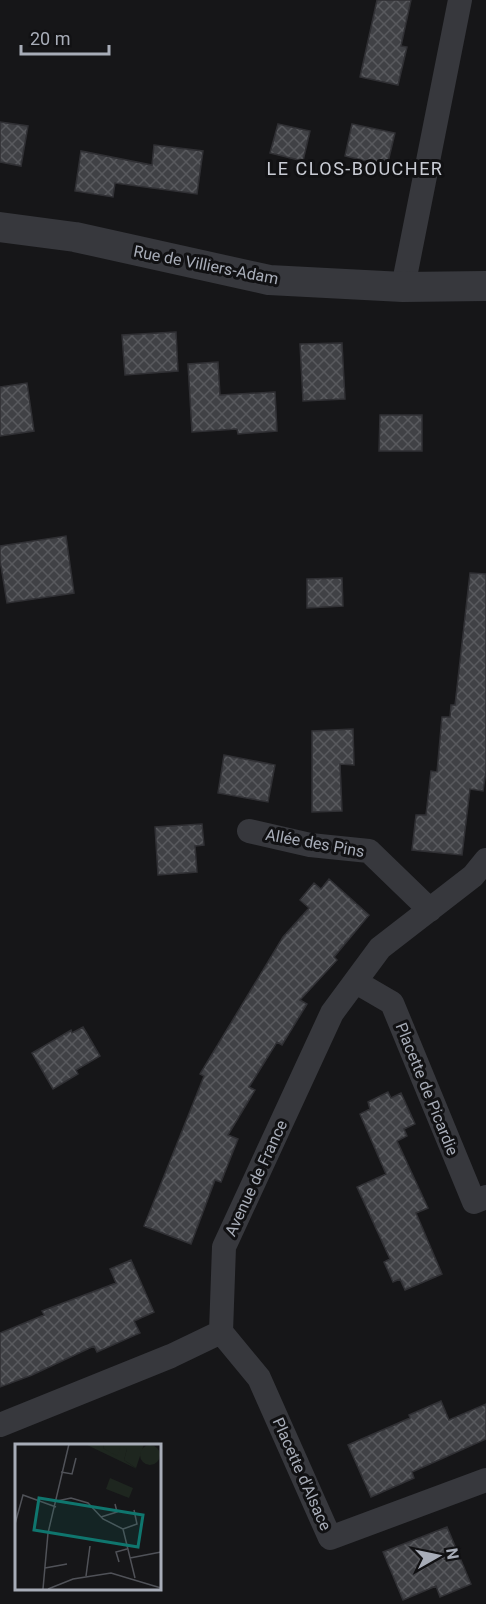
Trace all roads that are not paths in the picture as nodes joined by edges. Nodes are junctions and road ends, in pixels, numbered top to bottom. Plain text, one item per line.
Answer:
1 (460, 0) edge
2 (0, 227) edge
3 (486, 286) edge
4 (403, 287) junction
5 (249, 831) dead end
6 (486, 860) edge
7 (430, 910) junction
8 (356, 982) junction
9 (486, 1197) edge
10 (221, 1332) junction
11 (0, 1425) edge
12 (486, 1480) edge

1 - 4 street
2 - 4 street, Rue de Villiers-Adam
3 - 4 street, Rue de Villiers-Adam
5 - 7 street, Allée des Pins
6 - 7 street, Avenue de France
7 - 8 street, Avenue de France
8 - 9 street, Placette de Picardie
8 - 10 street, Avenue de France
10 - 11 street
10 - 12 street, Placette d'Alsace

